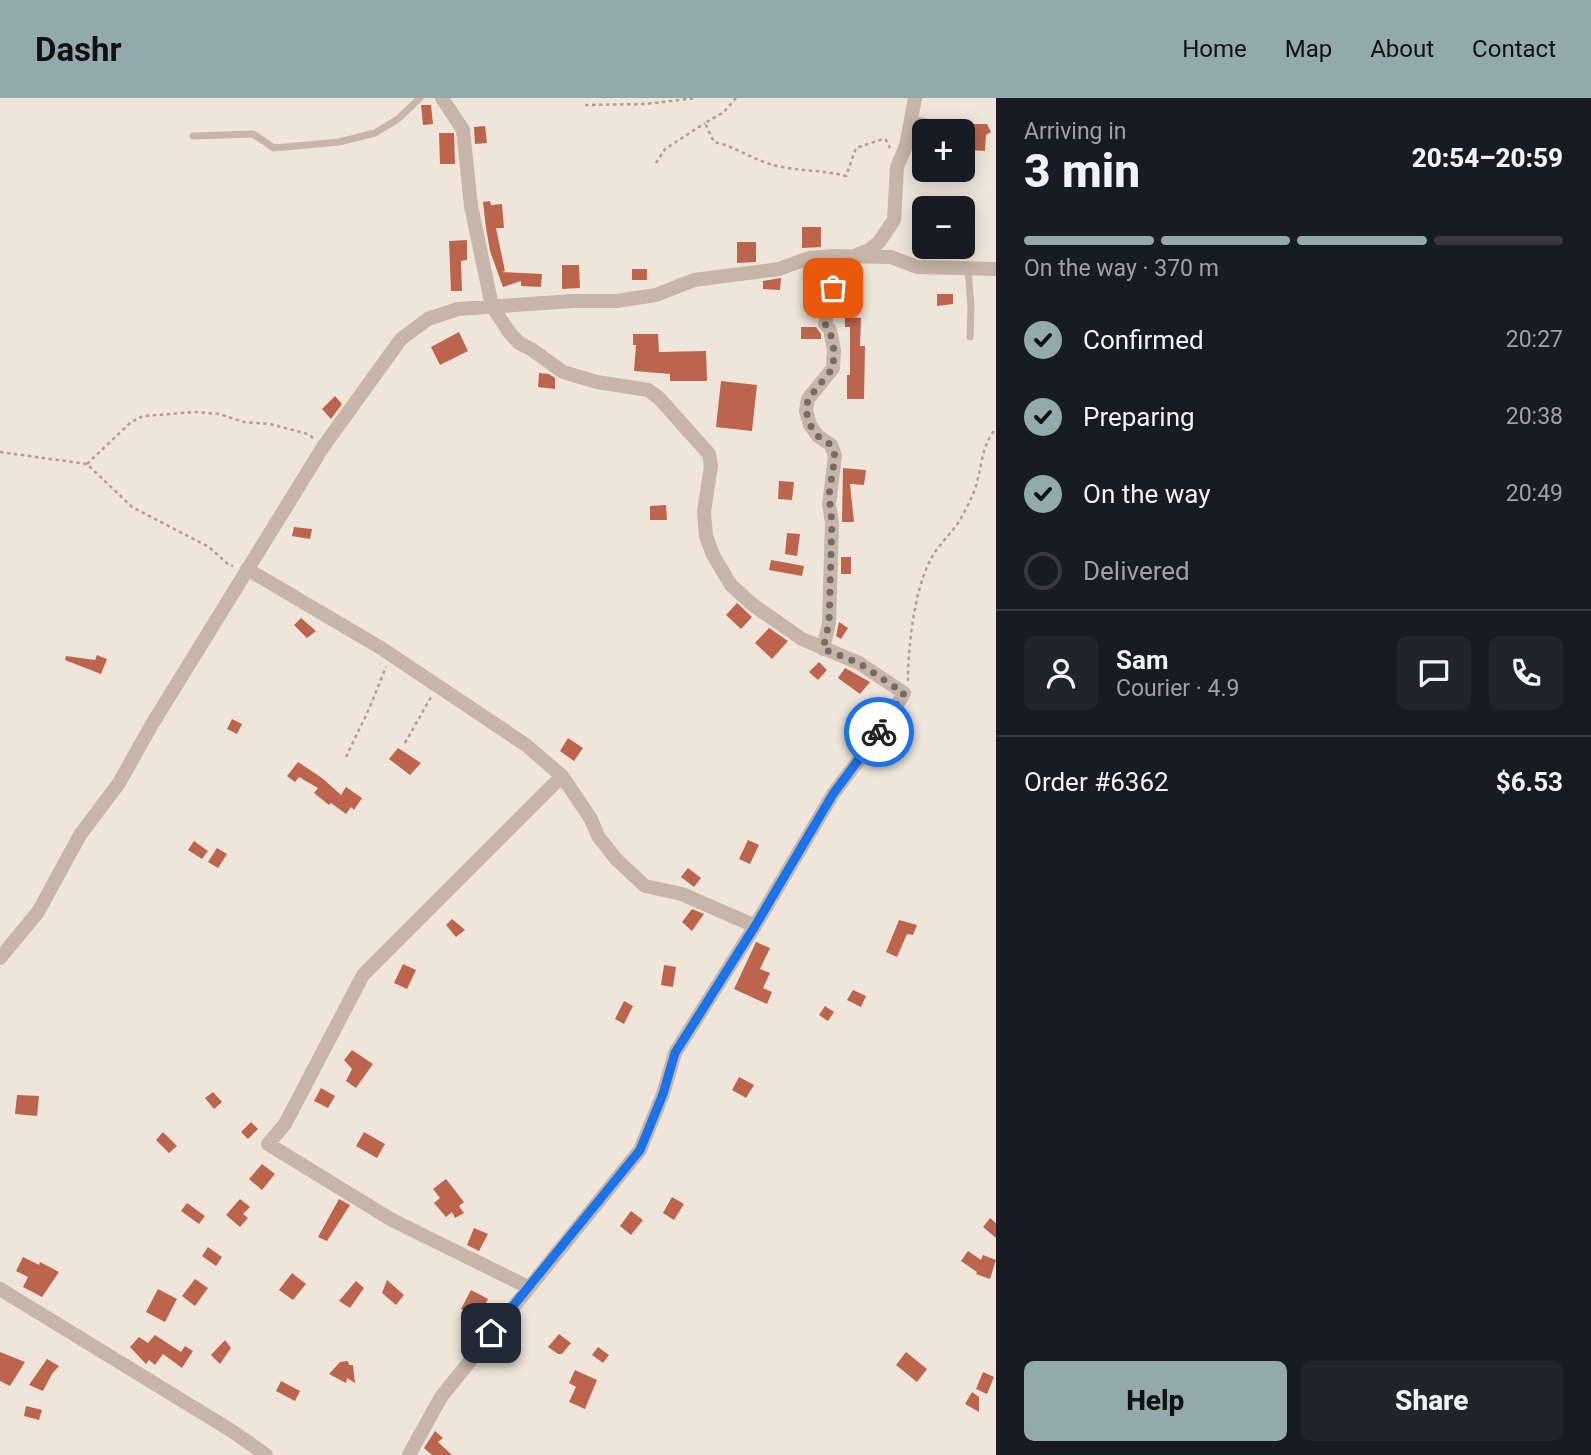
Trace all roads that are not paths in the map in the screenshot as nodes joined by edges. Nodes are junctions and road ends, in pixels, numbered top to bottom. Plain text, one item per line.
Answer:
1 (420, 98) edge
2 (442, 98) edge
3 (915, 98) edge
4 (911, 122) joint
5 (193, 136) dead end
6 (857, 255) junction
7 (832, 256) junction
8 (968, 269) junction
9 (996, 269) edge
10 (492, 306) junction
11 (970, 337) dead end
12 (247, 569) junction
13 (823, 649) junction
14 (562, 776) junction
15 (755, 926) junction
16 (0, 958) edge
17 (528, 1287) junction
18 (0, 1289) edge
19 (266, 1455) edge
20 (409, 1455) edge

1 - 5 lane
2 - 10 street
3 - 4 street
4 - 6 street
6 - 7 street
6 - 8 street
7 - 10 street
7 - 13 street
8 - 9 street
8 - 11 lane
10 - 12 street
10 - 13 street
12 - 14 street
12 - 16 street
13 - 15 street
14 - 15 street
14 - 17 street
15 - 17 street
17 - 20 street
18 - 19 street

